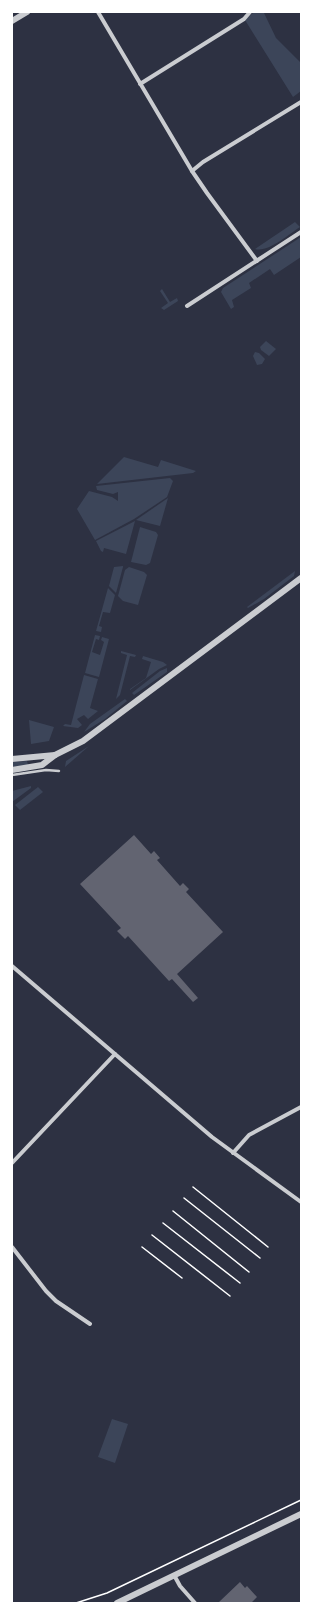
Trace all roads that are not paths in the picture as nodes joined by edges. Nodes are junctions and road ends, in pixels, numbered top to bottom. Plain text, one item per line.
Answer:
1 (27, 12) edge
2 (98, 12) edge
3 (250, 12) edge
4 (12, 21) edge
5 (140, 84) junction
6 (301, 102) edge
7 (192, 171) junction
8 (301, 232) edge
9 (257, 261) junction
10 (187, 306) dead end
11 (301, 578) edge
12 (55, 755) junction
13 (12, 759) edge
14 (12, 770) edge
15 (59, 771) dead end
16 (12, 774) edge
17 (12, 966) edge
18 (114, 1054) junction
19 (301, 1107) edge
20 (233, 1153) junction
21 (12, 1163) edge
22 (301, 1202) edge
23 (12, 1247) edge
24 (90, 1324) dead end
25 (301, 1514) edge
26 (174, 1575) junction
27 (117, 1603) edge
28 (196, 1603) edge

1 - 4 street
2 - 5 street
3 - 5 street
5 - 7 street
6 - 7 street
7 - 9 street
8 - 9 street
9 - 10 street
11 - 12 street
12 - 13 street
12 - 14 street
15 - 16 lane
17 - 18 street
18 - 20 street
18 - 21 street
19 - 20 street
20 - 22 street
23 - 24 street
25 - 26 street
26 - 27 street
26 - 28 street

